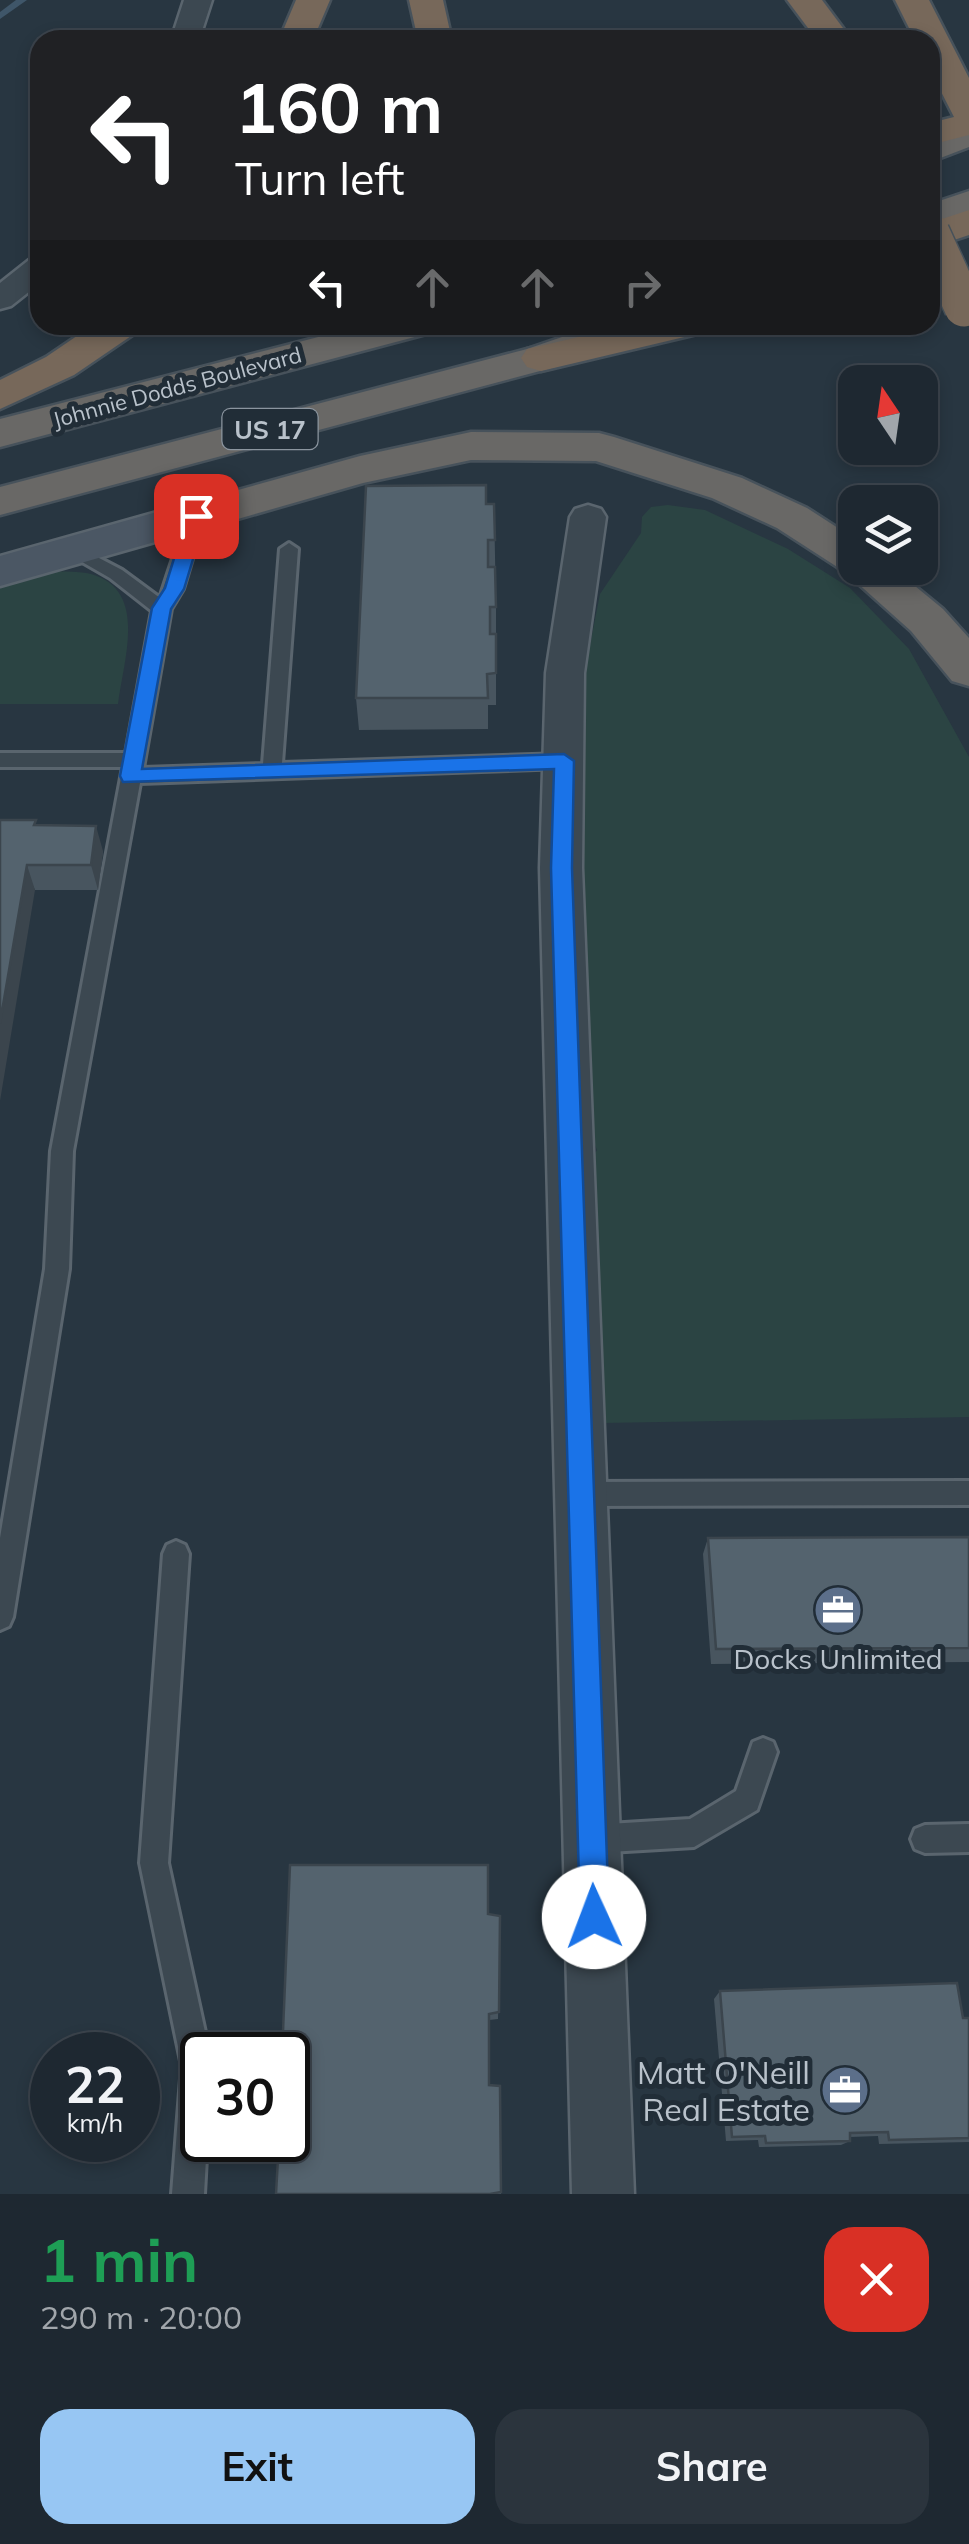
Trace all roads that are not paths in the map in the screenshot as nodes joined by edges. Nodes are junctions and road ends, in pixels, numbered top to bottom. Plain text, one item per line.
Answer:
1 (198, 0) edge
2 (313, 0) edge
3 (426, 0) edge
4 (804, 0) edge
5 (825, 0) edge
6 (189, 30) edge
7 (300, 30) edge
8 (434, 30) edge
9 (826, 30) edge
10 (838, 30) edge
11 (940, 55) edge
12 (969, 113) edge
13 (969, 124) edge
14 (940, 131) edge
15 (969, 133) edge
16 (940, 146) edge
17 (969, 202) edge
18 (940, 214) edge
19 (969, 221) edge
20 (940, 231) edge
21 (940, 257) edge
22 (30, 276) edge
23 (0, 299) edge
24 (966, 313) edge
25 (105, 335) edge
26 (374, 335) edge
27 (607, 335) edge
28 (640, 335) edge
29 (541, 358) junction
30 (0, 396) edge
31 (0, 433) edge
32 (0, 501) edge
33 (196, 516) junction
34 (588, 516) dead end
35 (290, 549) dead end
36 (838, 549) edge
37 (72, 551) junction
38 (0, 571) edge
39 (886, 585) edge
40 (162, 608) junction
41 (969, 669) edge
42 (0, 760) edge
43 (564, 761) junction
44 (132, 768) junction
45 (272, 770) junction
46 (969, 1493) edge
47 (581, 1494) junction
48 (176, 1554) dead end
49 (0, 1617) edge
50 (762, 1752) dead end
51 (969, 1838) edge
52 (592, 1839) junction
53 (925, 1839) dead end
54 (188, 2194) edge
55 (603, 2194) edge

1 - 6 street
2 - 7 highway
3 - 8 highway
4 - 9 highway
5 - 10 highway
11 - 12 highway
13 - 14 highway
15 - 16 highway
17 - 18 highway
19 - 20 highway
21 - 24 highway, bridge
22 - 23 street
25 - 30 highway
26 - 31 highway, Johnnie Dodds Boulevard / US 17
27 - 29 highway, US 17
28 - 29 highway
29 - 32 highway, US 17
33 - 36 highway
33 - 37 main road
33 - 40 lane
34 - 43 street
35 - 45 lane
37 - 38 main road
37 - 40 lane
39 - 41 highway
40 - 44 lane
42 - 44 lane
43 - 45 lane
43 - 47 street
44 - 45 lane
44 - 49 lane
46 - 47 lane
47 - 52 street
48 - 54 lane
50 - 52 lane
51 - 53 lane
52 - 55 street

